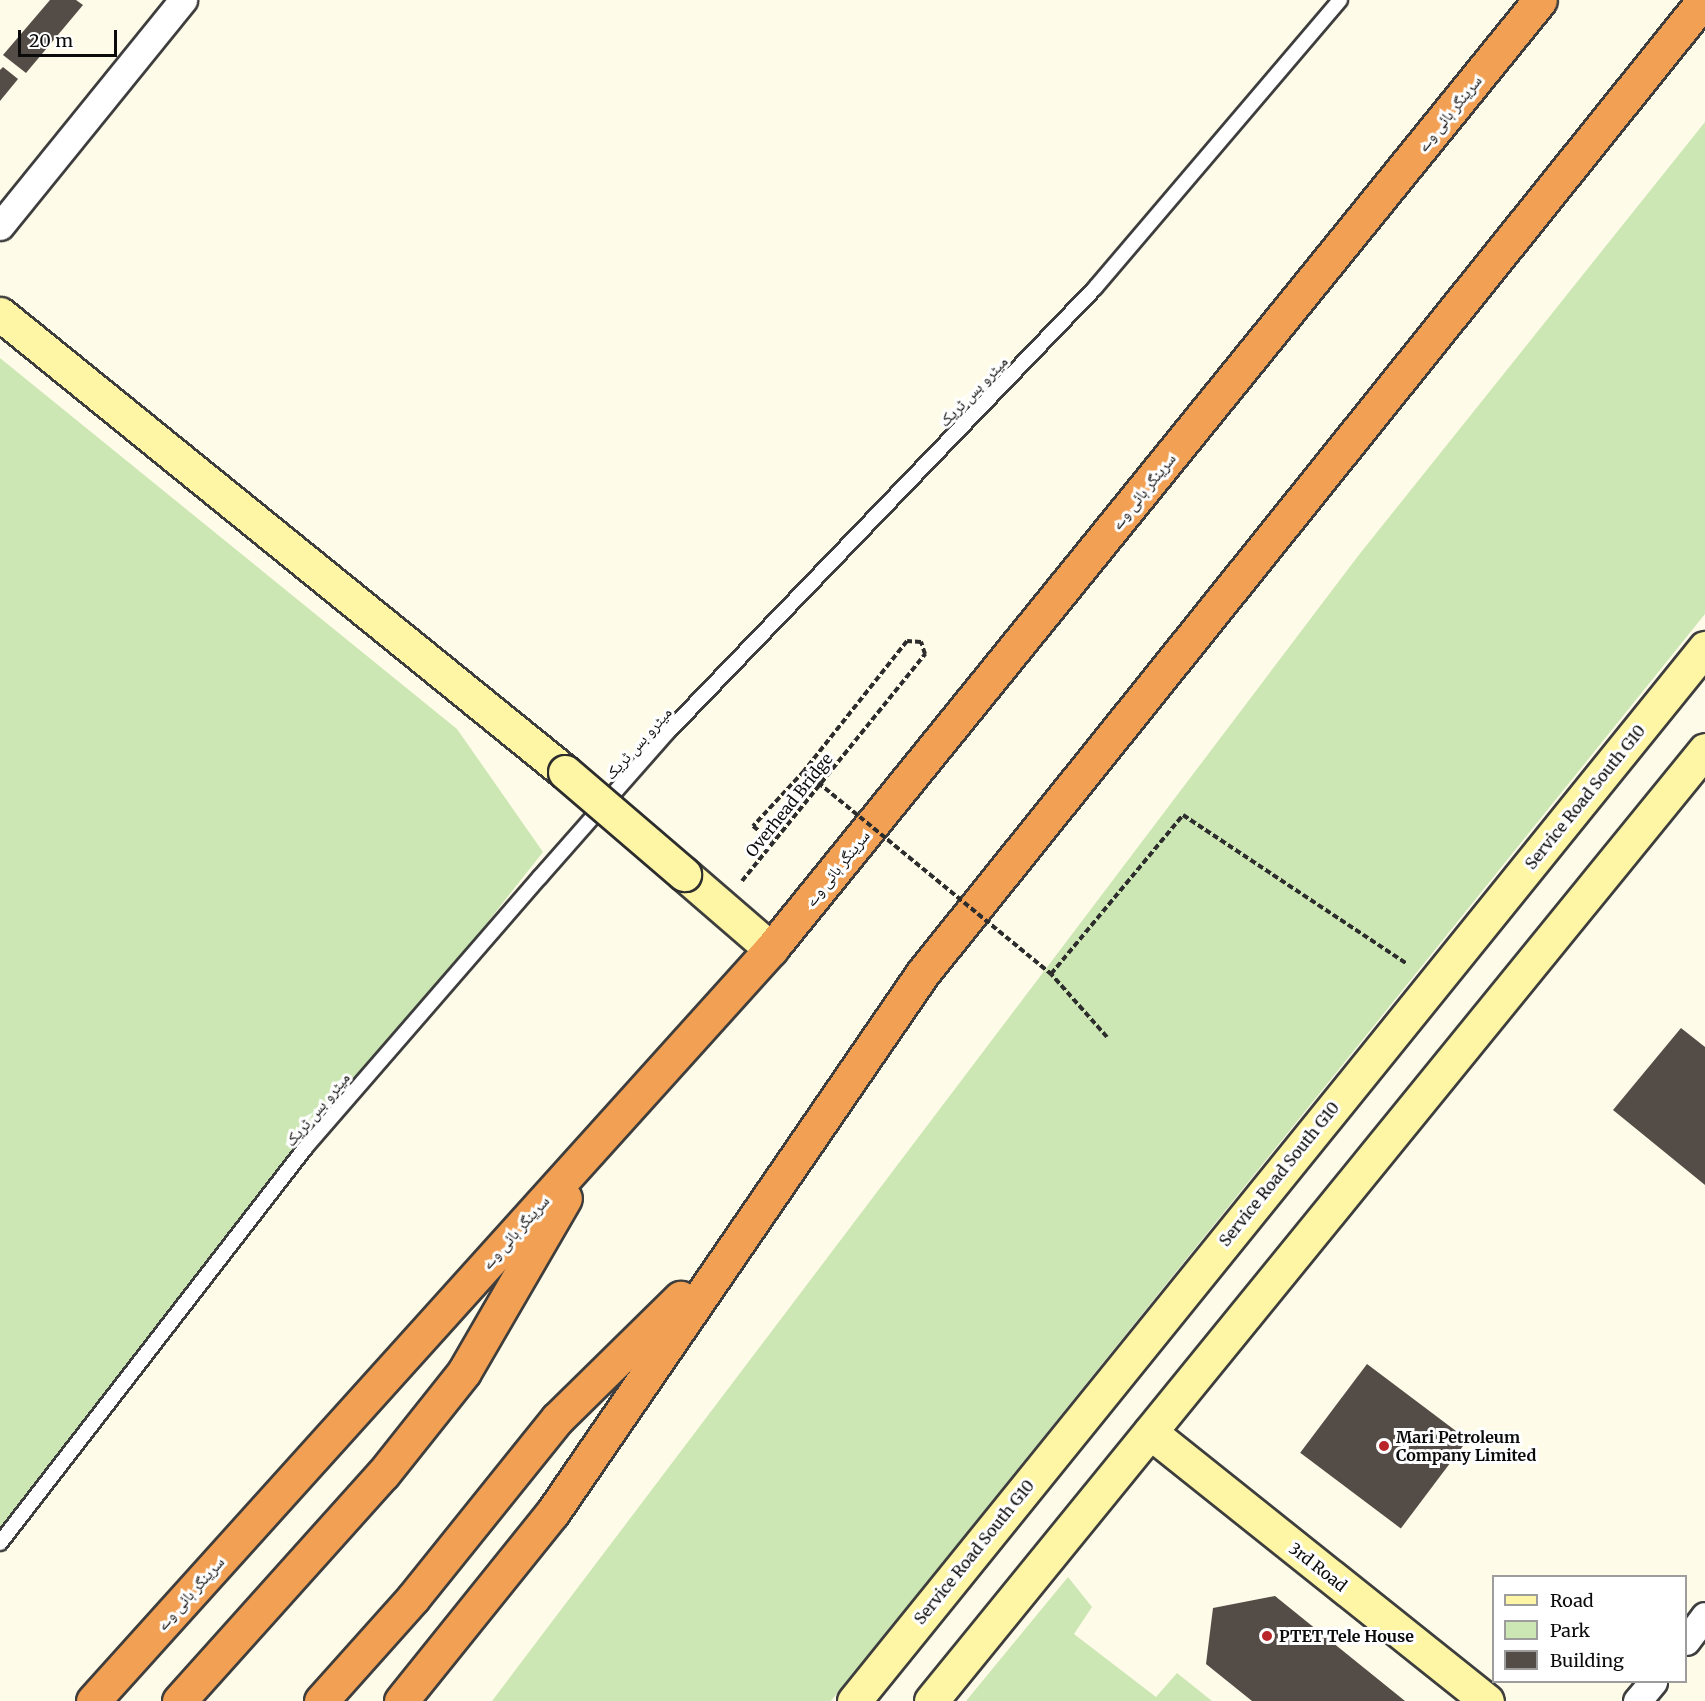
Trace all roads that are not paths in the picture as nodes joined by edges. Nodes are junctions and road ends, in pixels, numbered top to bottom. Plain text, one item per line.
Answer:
1 (183, 0) edge
2 (1340, 0) edge
3 (1540, 0) edge
4 (1704, 0) edge
5 (0, 226) edge
6 (0, 314) edge
7 (1705, 648) edge
8 (1705, 750) edge
9 (771, 949) junction
10 (599, 1140) junction
11 (730, 1248) junction
12 (1150, 1432) junction
13 (0, 1543) edge
14 (1705, 1616) edge
15 (1687, 1640) edge
16 (1652, 1683) edge
17 (93, 1701) edge
18 (179, 1701) edge
19 (321, 1701) edge
20 (401, 1701) edge
21 (854, 1701) edge
22 (931, 1701) edge
23 (1487, 1701) edge
24 (1637, 1701) edge

1 - 5 street
2 - 13 lane, میٹرو بس ٹریک
3 - 9 highway, سرینگر ہائی وے
4 - 11 highway
6 - 9 main road, bridge
7 - 21 main road, Service Road South G10
8 - 12 main road
9 - 10 highway, سرینگر ہائی وے
10 - 17 highway, سرینگر ہائی وے
10 - 18 highway
11 - 19 highway
11 - 20 highway
12 - 22 main road
12 - 23 main road, 3rd Road
14 - 15 street
16 - 24 street

